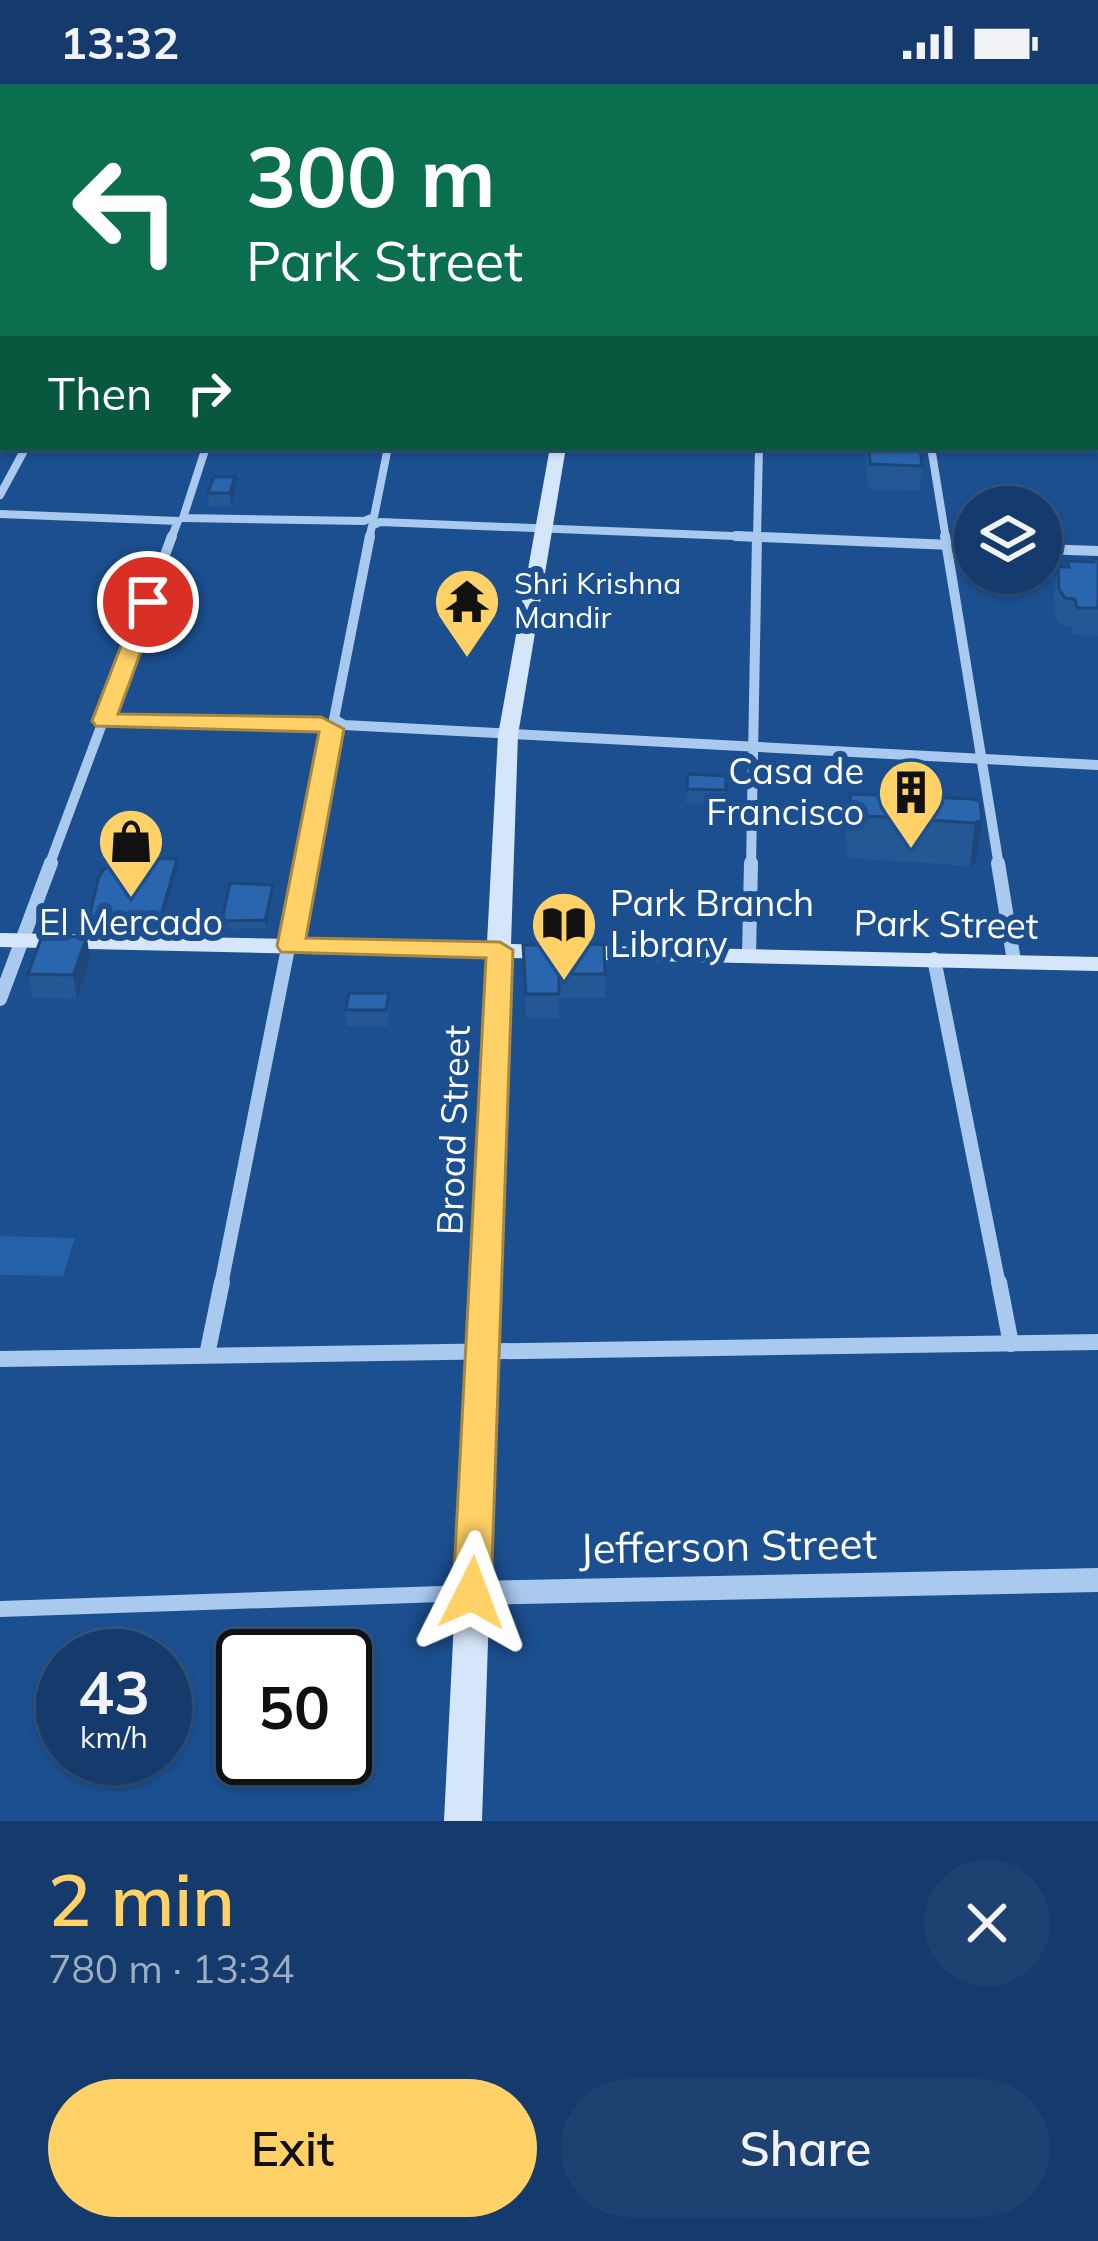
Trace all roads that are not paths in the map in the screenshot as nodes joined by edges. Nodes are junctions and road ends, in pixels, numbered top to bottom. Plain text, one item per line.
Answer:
1 (24, 450) edge
2 (205, 450) edge
3 (387, 450) edge
4 (557, 450) edge
5 (759, 450) edge
6 (932, 450) edge
7 (0, 495) edge
8 (0, 514) edge
9 (177, 517) junction
10 (372, 521) junction
11 (544, 529) junction
12 (757, 536) junction
13 (949, 544) junction
14 (954, 544) edge
15 (1062, 550) edge
16 (1098, 551) edge
17 (104, 721) junction
18 (333, 724) junction
19 (508, 735) junction
20 (754, 747) junction
21 (982, 759) junction
22 (1098, 765) edge
23 (12, 940) edge
24 (291, 946) junction
25 (500, 950) junction
26 (749, 955) junction
27 (934, 959) junction
28 (1014, 962) junction
29 (1098, 964) edge
30 (0, 999) edge
31 (1098, 1342) edge
32 (1011, 1344) junction
33 (483, 1351) junction
34 (207, 1355) junction
35 (0, 1359) edge
36 (1098, 1580) edge
37 (472, 1593) junction
38 (0, 1609) edge
39 (463, 1821) edge

1 - 7 street
2 - 9 street
3 - 10 street
4 - 11 main road, Broad Street
5 - 12 street
6 - 13 street
8 - 9 street
9 - 10 street
9 - 17 street
10 - 11 street
10 - 18 street
11 - 12 street
11 - 19 main road, Broad Street
12 - 13 street
12 - 20 street
13 - 14 street
13 - 21 street
15 - 16 street
17 - 18 street
17 - 23 street
18 - 19 street
18 - 24 street
19 - 20 street
19 - 25 main road, Broad Street
20 - 21 street
20 - 26 street
21 - 22 street
21 - 28 street
23 - 24 main road, Park Street
23 - 30 street
24 - 25 main road, Park Street
24 - 34 street
25 - 26 main road, Park Street
25 - 33 main road, Broad Street
26 - 27 main road, Park Street
27 - 28 main road, Park Street
27 - 32 street
28 - 29 main road, Park Street
31 - 32 street
32 - 33 street
33 - 34 street
33 - 37 main road, Broad Street
34 - 35 street
36 - 37 street, Jefferson Street
37 - 38 street, Jefferson Street
37 - 39 main road, Broad Street

